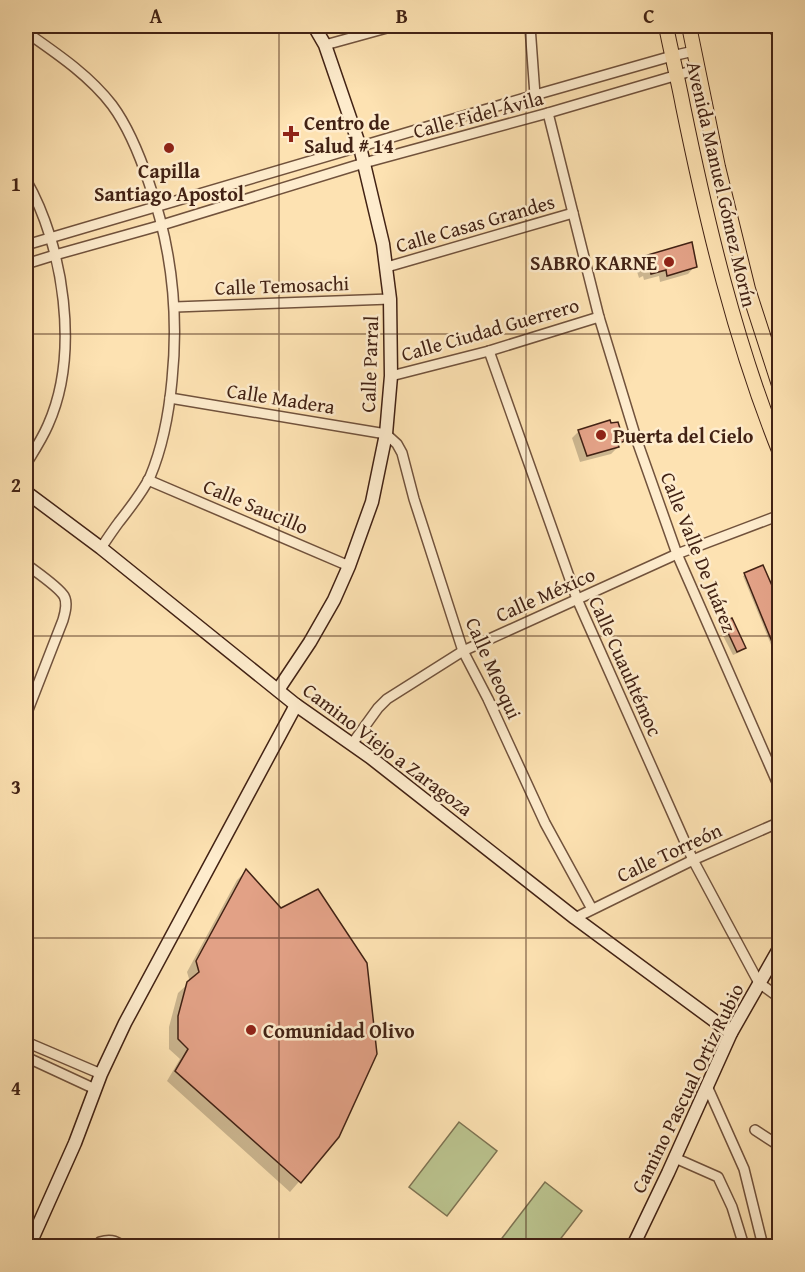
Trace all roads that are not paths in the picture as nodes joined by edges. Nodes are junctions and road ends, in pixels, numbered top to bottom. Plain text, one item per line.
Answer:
1 (314, 26) edge
2 (394, 26) edge
3 (530, 26) edge
4 (666, 26) edge
5 (689, 26) edge
6 (774, 26) edge
7 (26, 32) edge
8 (780, 35) edge
9 (325, 45) junction
10 (694, 51) junction
11 (672, 56) junction
12 (698, 69) junction
13 (677, 75) junction
14 (535, 95) junction
15 (548, 113) junction
16 (360, 147) junction
17 (364, 164) junction
18 (26, 180) edge
19 (157, 206) junction
20 (573, 213) junction
21 (162, 225) junction
22 (50, 238) junction
23 (26, 245) edge
24 (55, 255) junction
25 (26, 264) edge
26 (387, 267) junction
27 (390, 299) junction
28 (175, 307) junction
29 (599, 317) junction
30 (489, 351) junction
31 (391, 376) junction
32 (780, 388) edge
33 (170, 398) junction
34 (386, 434) junction
35 (780, 453) edge
36 (26, 464) edge
37 (148, 480) junction
38 (26, 492) edge
39 (780, 515) edge
40 (101, 548) junction
41 (677, 554) junction
42 (26, 564) edge
43 (349, 566) junction
44 (577, 599) junction
45 (463, 651) junction
46 (278, 690) junction
47 (297, 705) junction
48 (26, 715) edge
49 (352, 744) junction
50 (780, 789) edge
51 (780, 822) edge
52 (693, 860) junction
53 (592, 909) junction
54 (575, 918) junction
55 (780, 947) edge
56 (759, 983) junction
57 (780, 998) edge
58 (731, 1033) junction
59 (26, 1042) edge
60 (26, 1057) edge
61 (101, 1074) junction
62 (707, 1086) junction
63 (95, 1089) junction
64 (755, 1130) dead end
65 (780, 1148) edge
66 (675, 1158) junction
67 (29, 1246) edge
68 (97, 1246) edge
69 (123, 1246) edge
70 (633, 1246) edge
71 (744, 1246) edge
72 (763, 1246) edge

1 - 9 street, Calle Parral
2 - 9 street
3 - 14 street
4 - 11 main road, Avenida Manuel Gómez Morín
5 - 10 main road, Avenida Manuel Gómez Morín
6 - 8 street
7 - 19 street
9 - 16 street, Calle Parral
10 - 11 street, Calle Fidel Ávila
10 - 12 main road, Avenida Manuel Gómez Morín
11 - 13 main road, Avenida Manuel Gómez Morín
11 - 14 street, Calle Fidel Ávila
12 - 13 street, Calle Fidel Ávila
12 - 32 main road, Avenida Manuel Gómez Morín
13 - 15 street, Calle Fidel Ávila
13 - 35 main road, Avenida Manuel Gómez Morín
14 - 16 street, Calle Fidel Ávila
15 - 17 street, Calle Fidel Ávila
15 - 20 street, Calle Valle De Juárez
16 - 17 street, Calle Parral
16 - 19 street, Calle Fidel Ávila
17 - 21 street, Calle Fidel Ávila
17 - 26 street, Calle Parral
18 - 22 street
19 - 21 street
19 - 22 street, Calle Fidel Ávila
20 - 26 street, Calle Casas Grandes
20 - 29 street, Calle Valle De Juárez
21 - 24 street, Calle Fidel Ávila
21 - 28 street
22 - 23 street, Calle Fidel Ávila
22 - 24 street
24 - 25 street, Calle Fidel Ávila
24 - 36 street
26 - 27 street, Calle Parral
27 - 28 street, Calle Temosachi
27 - 31 street, Calle Parral
28 - 33 street
29 - 30 street, Calle Ciudad Guerrero
29 - 41 street, Calle Valle De Juárez
30 - 31 street, Calle Ciudad Guerrero
30 - 44 street, Calle Cuauhtémoc
31 - 34 street, Calle Parral
33 - 34 street, Calle Madera
33 - 37 street
34 - 43 street, Calle Parral
34 - 45 street, Calle Meoqui
37 - 40 street
37 - 43 street, Calle Saucillo
38 - 40 street, Camino Viejo a Zaragoza
39 - 41 street, Calle México
40 - 46 street, Camino Viejo a Zaragoza
41 - 44 street, Calle México
41 - 50 street, Calle Valle De Juárez
42 - 48 street
43 - 46 street, Calle Parral
44 - 45 street, Calle México
44 - 52 street, Calle Cuauhtémoc
45 - 49 street, Calle México
45 - 53 street, Calle Meoqui
46 - 47 street, Camino Viejo a Zaragoza
47 - 49 street, Camino Viejo a Zaragoza
47 - 61 street
49 - 54 street, Camino Viejo a Zaragoza
51 - 52 street, Calle Torreón
52 - 53 street, Calle Torreón
52 - 56 street, Calle Cuauhtémoc
53 - 54 street, Calle Torreón
54 - 58 street, Camino Viejo a Zaragoza
55 - 56 street, Camino Pascual Ortiz Rubio
56 - 57 street
56 - 58 street, Camino Pascual Ortiz Rubio
58 - 62 street, Camino Pascual Ortiz Rubio
59 - 61 street
60 - 63 street
61 - 63 street
62 - 66 street, Camino Pascual Ortiz Rubio
62 - 72 street
63 - 67 street
64 - 65 street
66 - 70 street, Camino Pascual Ortiz Rubio
66 - 71 street
68 - 69 street

